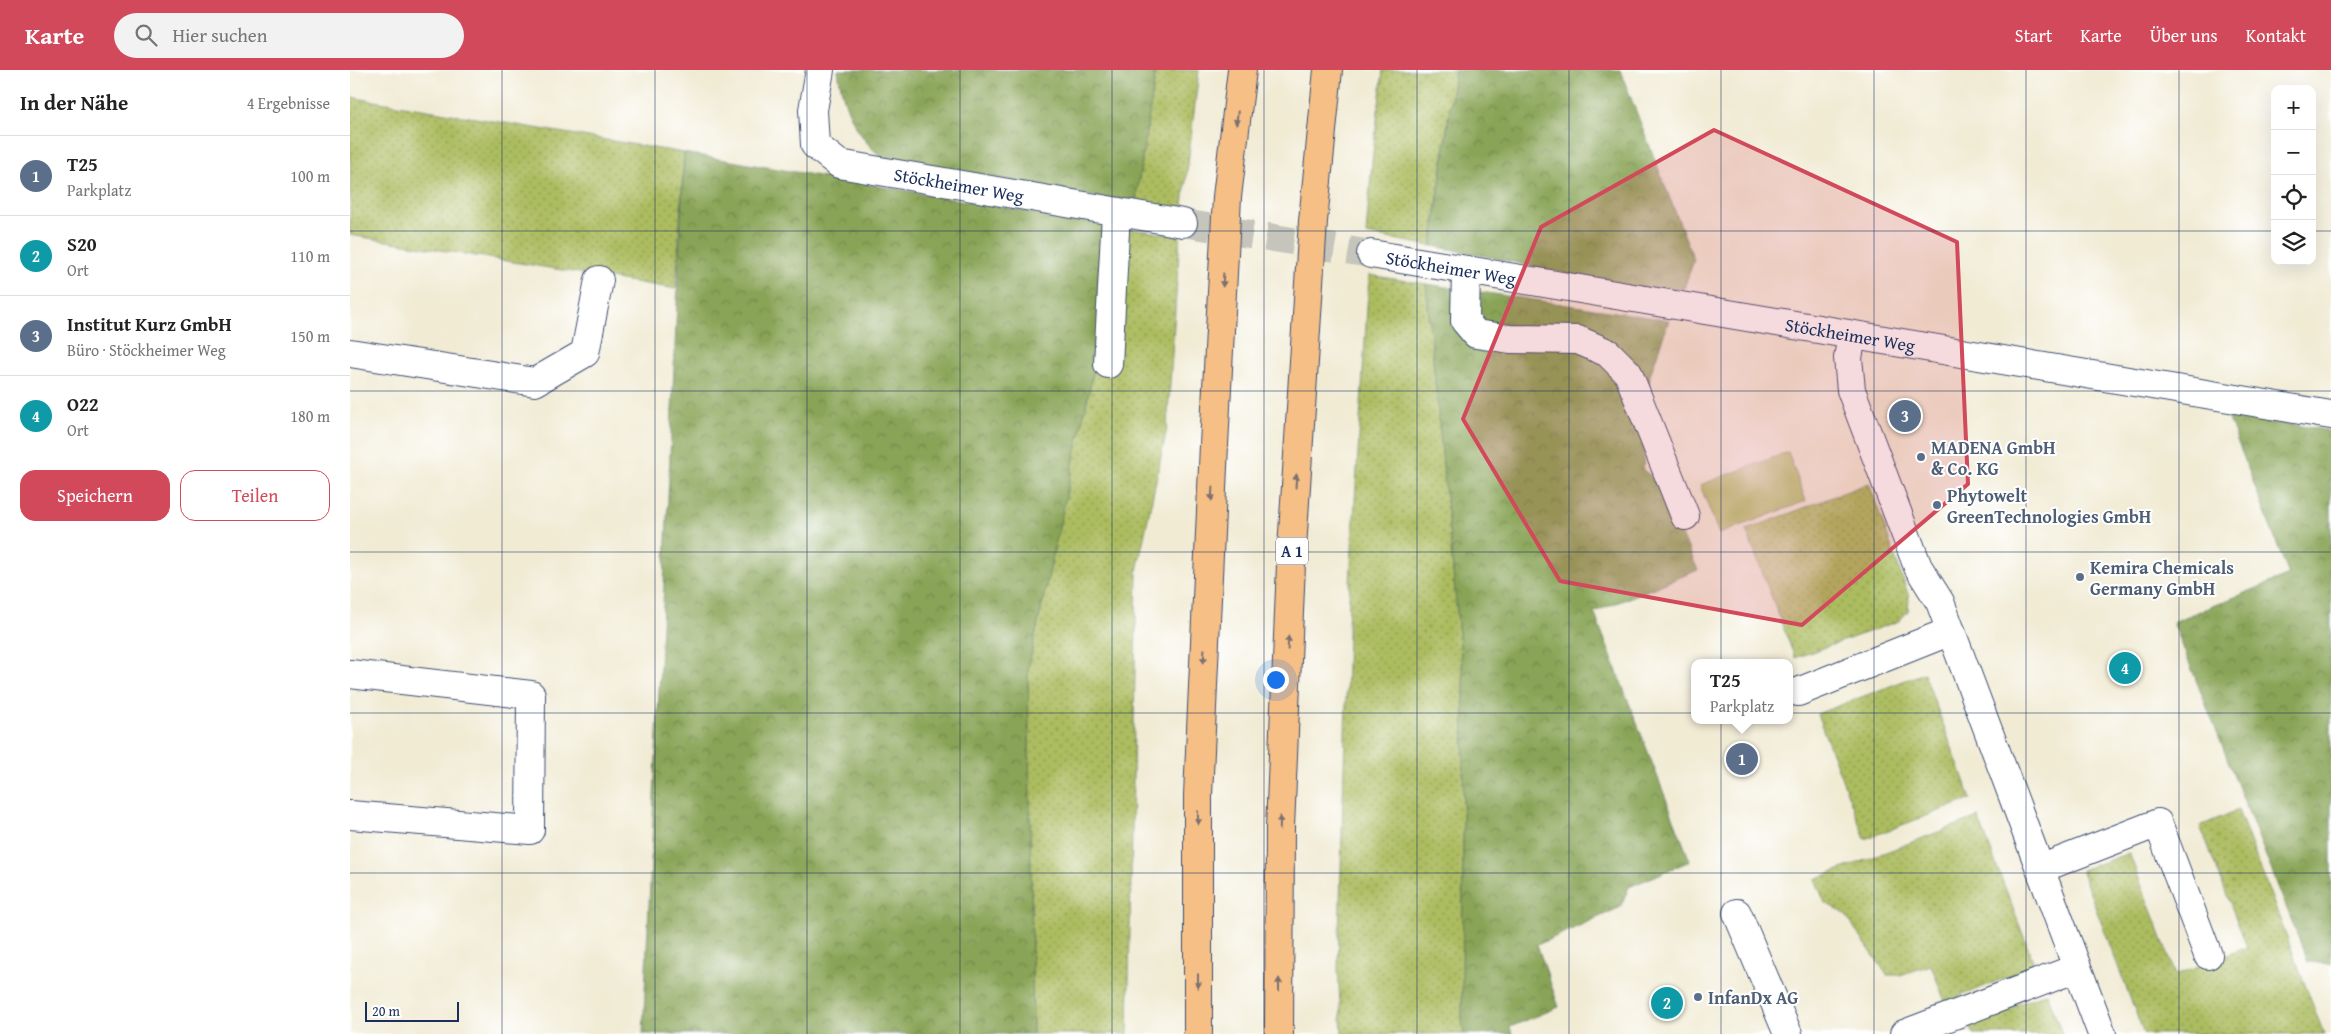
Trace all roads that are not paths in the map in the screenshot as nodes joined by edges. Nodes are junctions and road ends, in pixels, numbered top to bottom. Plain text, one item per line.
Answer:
1 (820, 70) edge
2 (1242, 70) edge
3 (1328, 70) edge
4 (1116, 213) junction
5 (1183, 223) tunnel mouth
6 (1371, 254) tunnel mouth
7 (1466, 270) junction
8 (599, 280) dead end
9 (1852, 336) junction
10 (350, 353) edge
11 (1108, 364) dead end
12 (2331, 415) edge
13 (1685, 516) dead end
14 (1950, 631) junction
15 (350, 674) edge
16 (1798, 692) dead end
17 (350, 815) edge
18 (2040, 869) junction
19 (1737, 913) dead end
20 (2208, 955) dead end
21 (2077, 968) junction
22 (1198, 1034) edge
23 (1279, 1034) edge
24 (1788, 1034) edge
25 (1904, 1034) edge
26 (2102, 1034) edge

1 - 4 street, Stöckheimer Weg
2 -> 22 highway
23 -> 3 highway, A 1
4 - 5 street, Stöckheimer Weg
4 - 11 street
6 - 7 street, Stöckheimer Weg
7 - 9 street, Stöckheimer Weg
7 - 13 street
8 - 10 street
9 - 12 street, Stöckheimer Weg
9 - 14 street
14 - 16 street
14 - 18 street
15 - 17 street
18 - 20 street
18 - 21 street
19 - 24 street
21 - 25 street
21 - 26 street

